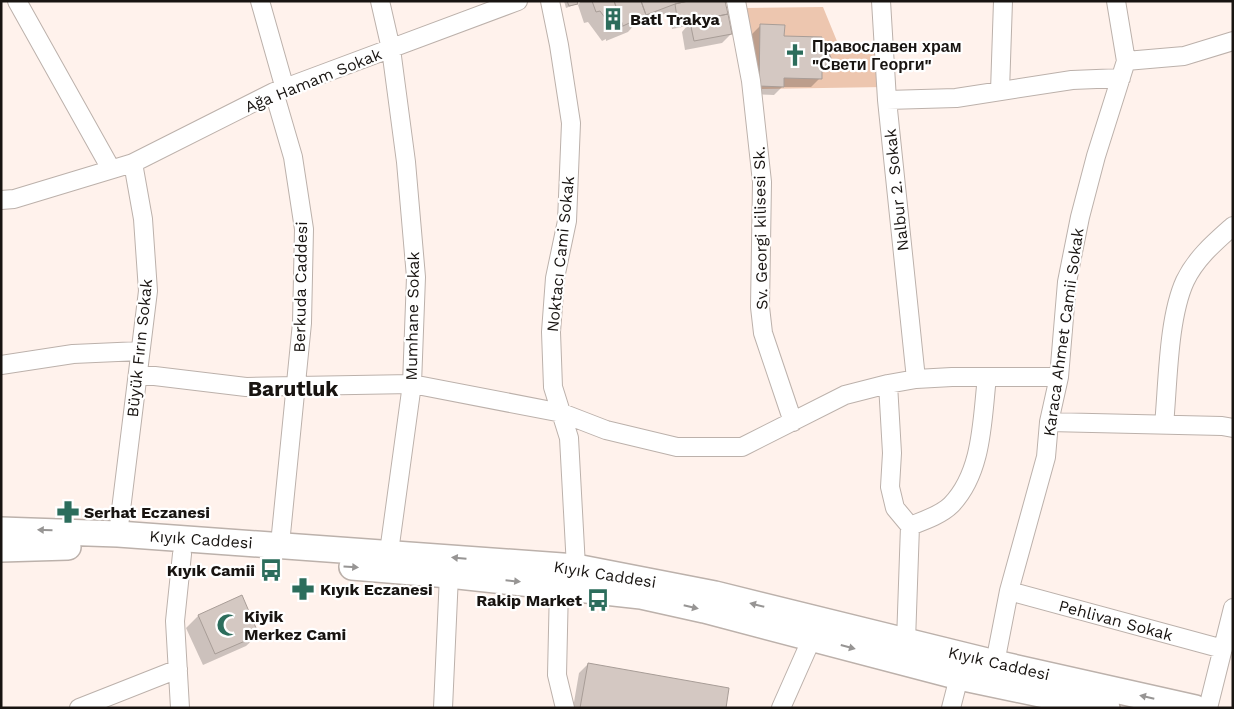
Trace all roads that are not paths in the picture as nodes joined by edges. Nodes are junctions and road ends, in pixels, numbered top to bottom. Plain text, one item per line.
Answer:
1 (17, 1) edge
2 (260, 1) edge
3 (380, 1) edge
4 (518, 1) edge
5 (550, 1) edge
6 (736, 1) edge
7 (881, 1) edge
8 (1003, 1) edge
9 (1116, 1) edge
10 (1233, 41) edge
11 (391, 49) junction
12 (1124, 69) junction
13 (280, 90) junction
14 (1000, 91) junction
15 (887, 100) junction
16 (133, 163) junction
17 (112, 169) junction
18 (1, 200) edge
19 (1233, 226) edge
20 (140, 351) junction
21 (1, 365) edge
22 (138, 374) junction
23 (987, 376) junction
24 (1059, 377) junction
25 (916, 379) junction
26 (412, 384) junction
27 (888, 384) junction
28 (296, 386) junction
29 (562, 413) junction
30 (793, 422) junction
31 (1049, 422) junction
32 (1164, 425) junction
33 (1233, 428) edge
34 (910, 526) junction
35 (1, 530) edge
36 (118, 534) junction
37 (280, 544) junction
38 (1, 549) edge
39 (390, 552) junction
40 (182, 554) junction
41 (565, 573) junction
42 (449, 574) junction
43 (1009, 591) junction
44 (1233, 608) edge
45 (812, 638) junction
46 (906, 641) junction
47 (1223, 649) junction
48 (995, 663) junction
49 (961, 666) junction
50 (178, 669) junction
51 (79, 708) edge
52 (180, 708) edge
53 (442, 708) edge
54 (565, 708) edge
55 (781, 708) edge
56 (951, 708) edge
57 (1107, 708) edge
58 (1195, 708) edge
59 (1208, 708) edge

1 - 17 street
2 - 13 street, Berkuda Caddesi
3 - 11 street, Mumhane Sokak
4 - 11 street, Ağa Hamam Sokak
5 - 29 street, Noktacı Cami Sokak
6 - 30 street, Sv. Georgi kilisesi Sk.
7 - 15 street, Nalbur 2. Sokak
8 - 14 street
9 - 12 street, Karaca Ahmet Camii Sokak
10 - 12 street
11 - 13 street, Ağa Hamam Sokak
11 - 26 street, Mumhane Sokak
12 - 14 street
12 - 24 street, Karaca Ahmet Camii Sokak
13 - 16 street, Ağa Hamam Sokak
13 - 28 street, Berkuda Caddesi
14 - 15 street
15 - 25 street, Nalbur 2. Sokak
16 - 17 street, Ağa Hamam Sokak
16 - 20 street, Büyük Fırın Sokak
17 - 18 street, Ağa Hamam Sokak
19 - 32 street
20 - 21 street
20 - 22 street, Büyük Fırın Sokak
22 - 28 street
22 - 36 street, Büyük Fırın Sokak
23 - 24 street
23 - 25 street
23 - 34 street
24 - 31 street, Karaca Ahmet Camii Sokak
25 - 27 street
26 - 28 street
26 - 29 street
26 - 39 street, Mumhane Sokak
27 - 30 street
27 - 34 street
28 - 37 street, Berkuda Caddesi
29 - 30 street
29 - 41 street, Noktacı Cami Sokak
31 - 32 street
31 - 43 street, Karaca Ahmet Camii Sokak
32 - 33 street
34 - 46 street
36 -> 35 main road, Kıyık Caddesi
36 - 37 main road, Kıyık Caddesi
37 - 39 main road, Kıyık Caddesi
38 - 40 main road, Kıyık Caddesi
41 -> 39 main road, Kıyık Caddesi
40 -> 42 main road, Kıyık Caddesi
40 - 50 street
42 -> 41 main road, Kıyık Caddesi
41 -> 45 main road, Kıyık Caddesi
46 -> 41 main road, Kıyık Caddesi
41 - 54 street, Noktacı Cami Sokak
42 - 53 street
43 - 47 street, Pehlivan Sokak
43 - 48 street, Karaca Ahmet Camii Sokak
44 - 47 street
45 -> 49 main road, Kıyık Caddesi
45 - 55 street
46 - 49 main road, Kıyık Caddesi
47 - 59 street
48 - 49 main road, Kıyık Caddesi
58 -> 48 main road, Kıyık Caddesi
49 - 56 street
49 - 57 main road, Kıyık Caddesi
50 - 51 street
50 - 52 street

